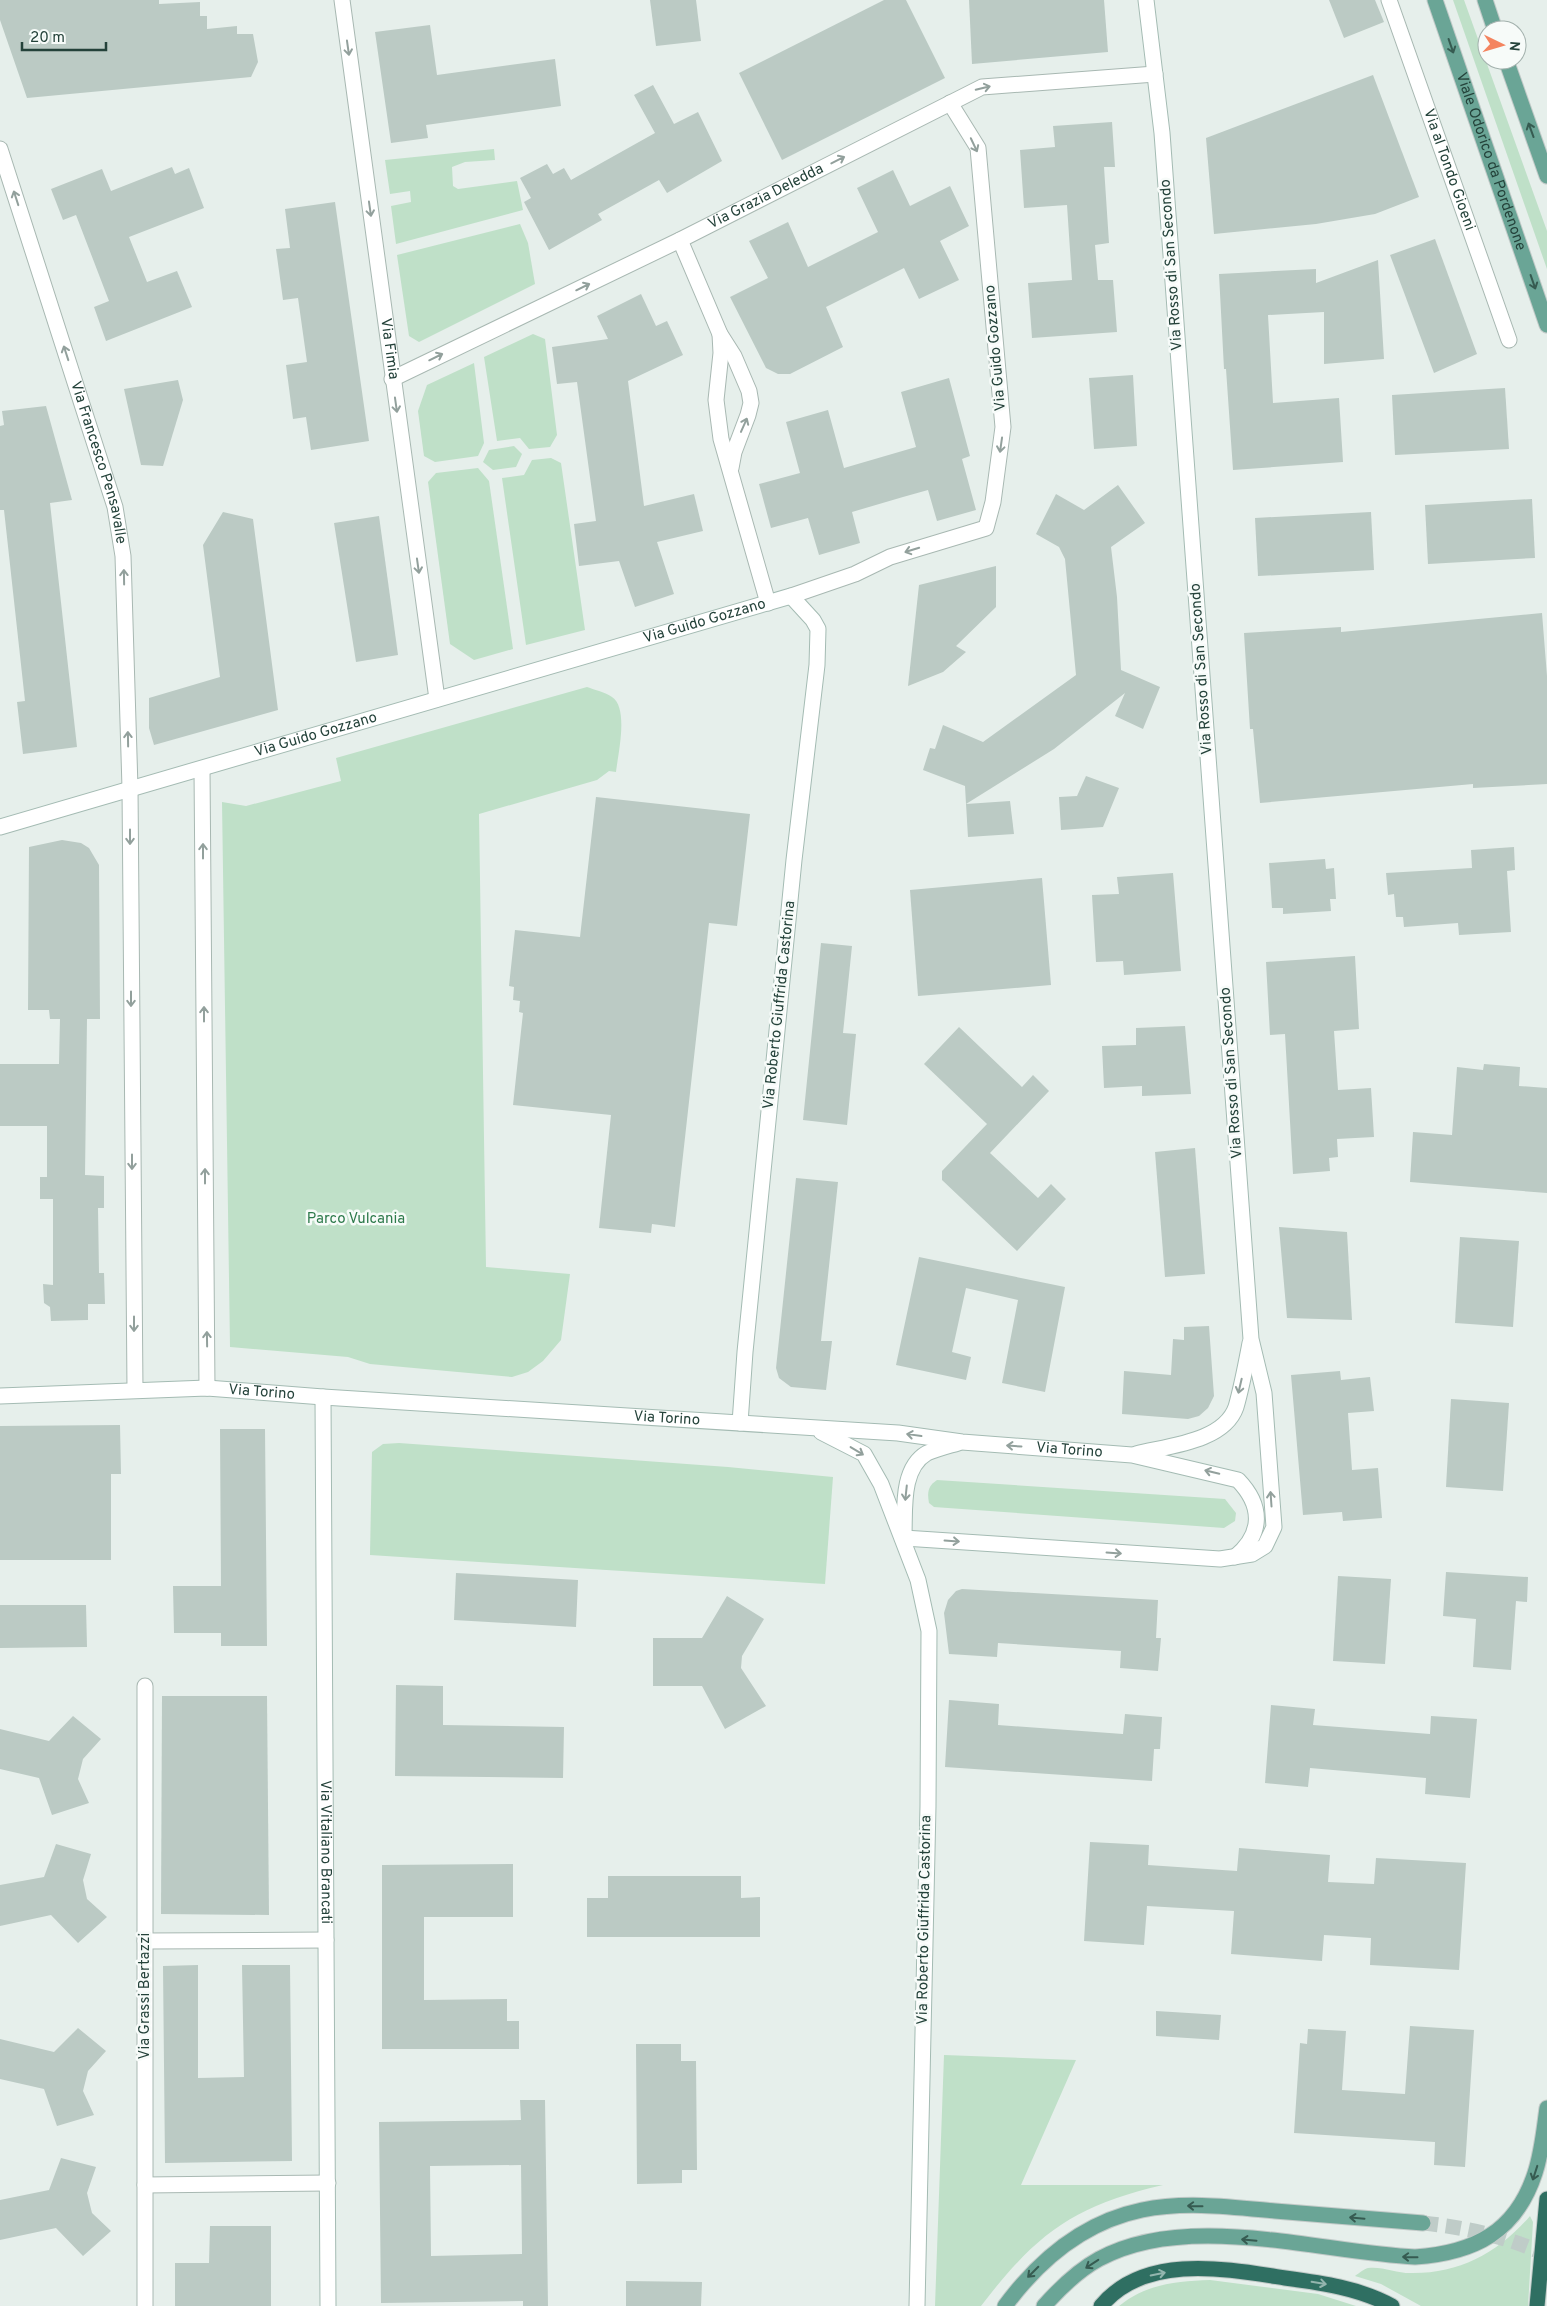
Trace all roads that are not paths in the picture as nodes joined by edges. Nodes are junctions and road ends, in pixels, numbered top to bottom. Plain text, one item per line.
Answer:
1 (342, 0) edge
2 (1146, 0) edge
3 (1389, 0) edge
4 (1435, 0) edge
5 (1485, 0) edge
6 (1492, 20) edge
7 (1510, 70) edge
8 (1155, 74) junction
9 (950, 103) junction
10 (0, 148) edge
11 (1547, 176) edge
12 (680, 240) junction
13 (1547, 325) edge
14 (720, 334) junction
15 (1509, 340) dead end
16 (392, 378) junction
17 (731, 471) junction
18 (791, 596) junction
19 (768, 603) junction
20 (437, 699) junction
21 (202, 769) junction
22 (130, 788) junction
23 (0, 828) edge
24 (1251, 1339) junction
25 (207, 1388) junction
26 (134, 1390) junction
27 (0, 1396) edge
28 (322, 1397) junction
29 (740, 1423) junction
30 (814, 1429) junction
31 (962, 1442) junction
32 (1132, 1455) junction
33 (904, 1538) junction
34 (1233, 1558) junction
35 (145, 1686) dead end
36 (326, 1940) junction
37 (145, 1941) junction
38 (1547, 2108) edge
39 (328, 2183) junction
40 (145, 2185) junction
41 (1547, 2199) edge
42 (1423, 2223) tunnel mouth
43 (145, 2306) edge
44 (328, 2306) edge
45 (917, 2306) edge
46 (1005, 2306) edge
47 (1044, 2306) edge
48 (1101, 2306) edge
49 (1392, 2306) edge
50 (1538, 2306) edge

1 -> 16 street, Via Fimia
2 - 8 street, Via Rosso di San Secondo
3 - 15 street, Via al Tondo Gioeni
4 -> 13 main road, Viale Odorico da Pordenone
5 - 6 main road
11 -> 7 main road
9 -> 8 street, Via Grazia Deledda
8 - 24 street, Via Rosso di San Secondo
12 -> 9 street, Via Grazia Deledda
9 -> 18 street, Via Guido Gozzano
22 -> 10 street, Via Francesco Pensavalle
12 - 14 street
16 -> 12 street, Via Grazia Deledda
14 - 17 street
17 -> 14 street
16 -> 20 street, Via Fimia
17 - 19 street
18 - 19 street, Via Guido Gozzano
18 - 29 street, Via Roberto Giuffrida Castorina
19 - 20 street, Via Guido Gozzano
20 - 21 street, Via Guido Gozzano
21 - 22 street, Via Guido Gozzano
25 -> 21 street
22 - 23 street, Via Guido Gozzano
22 -> 26 street, Via Francesco Pensavalle
24 -> 32 street
34 -> 24 street
25 - 26 street, Via Torino
25 - 28 street, Via Torino
26 - 27 street, Via Torino
28 - 29 street, Via Torino
28 - 36 street, Via Vitaliano Brancati
29 - 30 street, Via Torino
31 -> 30 street, Via Torino
30 -> 33 street, Via Roberto Giuffrida Castorina
32 -> 31 street, Via Torino
31 -> 33 street
34 -> 32 street, Via Torino
33 -> 34 street
33 - 45 street, Via Roberto Giuffrida Castorina
35 - 37 street, Via Grassi Bertazzi
36 - 37 street
36 - 39 street, Via Vitaliano Brancati
37 - 40 street, Via Grassi Bertazzi
38 -> 47 main road
39 - 40 street
39 - 44 street, Via Vitaliano Brancati
40 - 43 street, Via Grassi Bertazzi
41 - 50 highway
42 -> 46 main road
48 -> 49 highway

